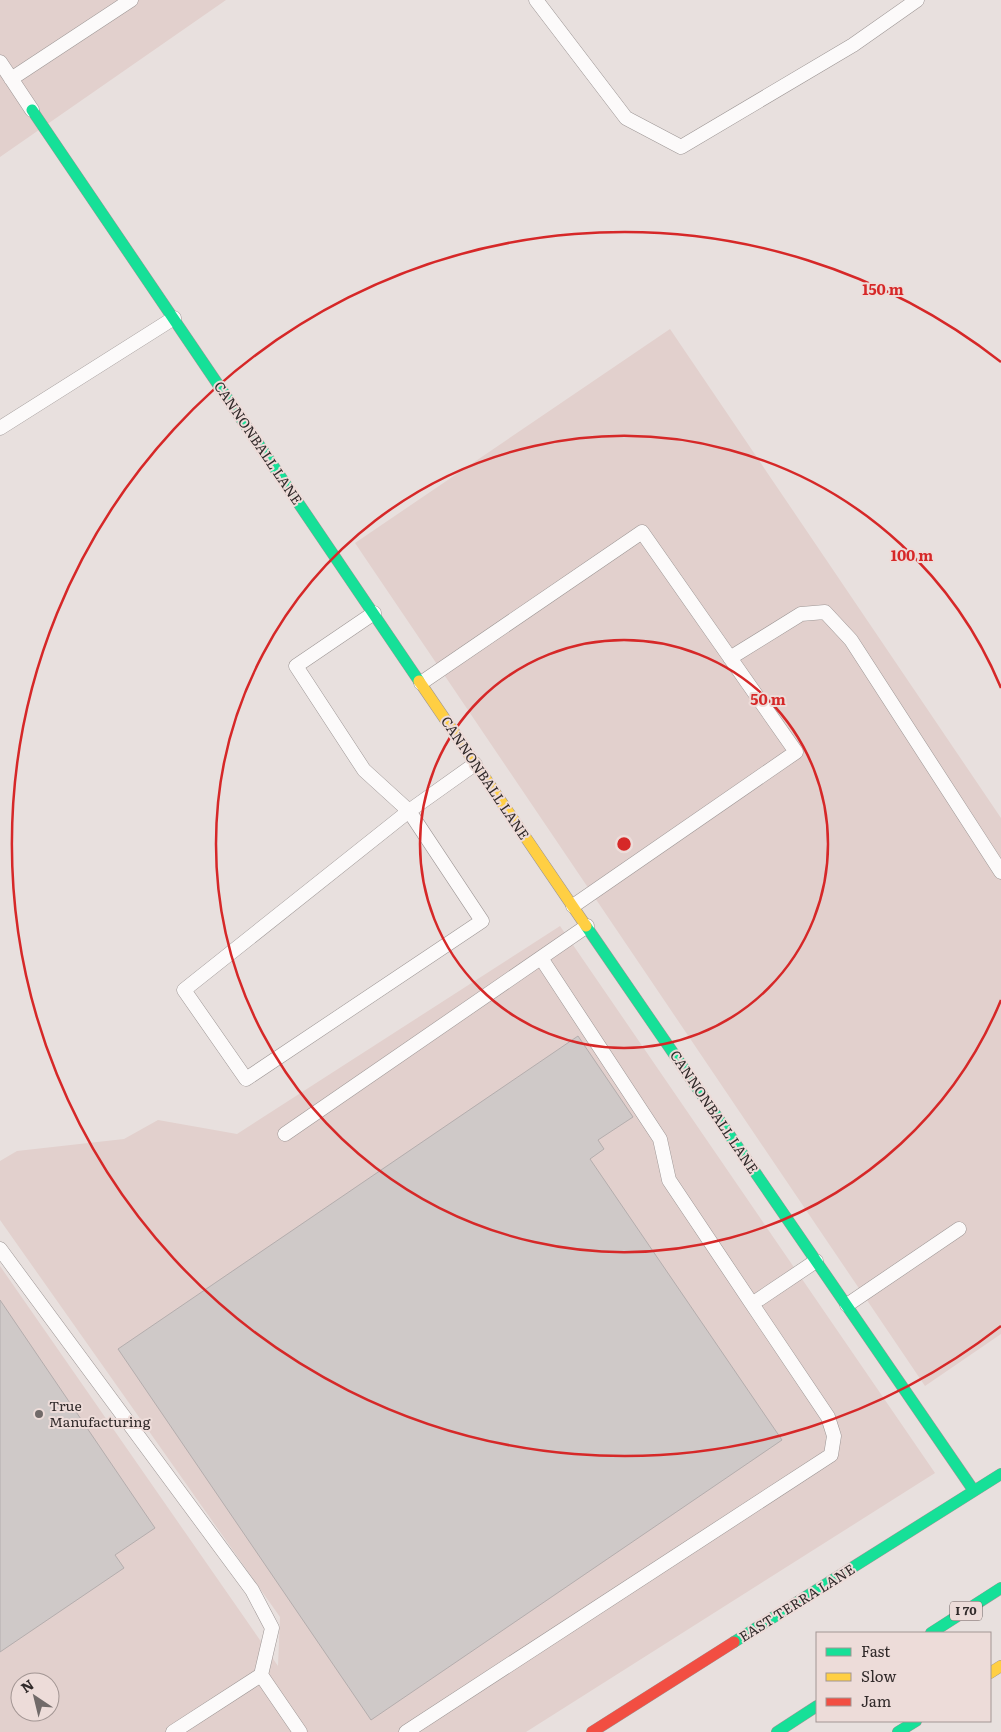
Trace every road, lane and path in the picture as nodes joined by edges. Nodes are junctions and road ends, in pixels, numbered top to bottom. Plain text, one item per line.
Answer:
1 (130, 0) edge
2 (536, 0) edge
3 (918, 0) edge
4 (0, 62) edge
5 (11, 79) junction
6 (32, 110) joint
7 (174, 318) junction
8 (0, 428) edge
9 (374, 614) junction
10 (730, 658) junction
11 (421, 683) junction
12 (475, 764) junction
13 (409, 811) junction
14 (1001, 872) edge
15 (573, 906) junction
16 (587, 926) junction
17 (541, 958) junction
18 (285, 1134) dead end
19 (959, 1229) dead end
20 (0, 1249) edge
21 (816, 1261) junction
22 (752, 1304) junction
23 (847, 1305) junction
24 (1001, 1474) edge
25 (974, 1491) junction
26 (1001, 1588) edge
27 (933, 1632) edge
28 (261, 1675) junction
29 (816, 1707) edge
30 (914, 1722) edge
31 (173, 1732) edge
32 (300, 1732) edge
33 (406, 1732) edge
34 (592, 1732) edge
35 (777, 1732) edge
36 (898, 1732) edge

1 - 5 lane
2 - 3 lane
4 - 5 lane, CANNONBALL LANE
5 - 6 lane, CANNONBALL LANE
6 - 7 main road, CANNONBALL LANE
7 - 8 lane
7 - 9 main road, CANNONBALL LANE
9 - 11 main road, CANNONBALL LANE
9 - 13 lane
10 - 11 lane
10 - 14 lane
10 - 15 lane
11 - 12 main road, CANNONBALL LANE
12 - 13 lane
12 - 15 main road, CANNONBALL LANE
13 - 13 lane
15 - 16 main road, CANNONBALL LANE
16 - 17 lane
16 - 21 main road, CANNONBALL LANE
17 - 18 lane
17 - 22 lane
19 - 23 lane
20 - 28 lane
21 - 22 lane
21 - 23 main road, CANNONBALL LANE
22 - 33 lane
23 - 25 main road, CANNONBALL LANE
24 - 25 main road, EAST TERRA LANE
25 - 34 main road, EAST TERRA LANE
26 - 27 main road, I 70
28 - 31 lane
28 - 32 lane
29 - 35 main road
30 - 36 main road

